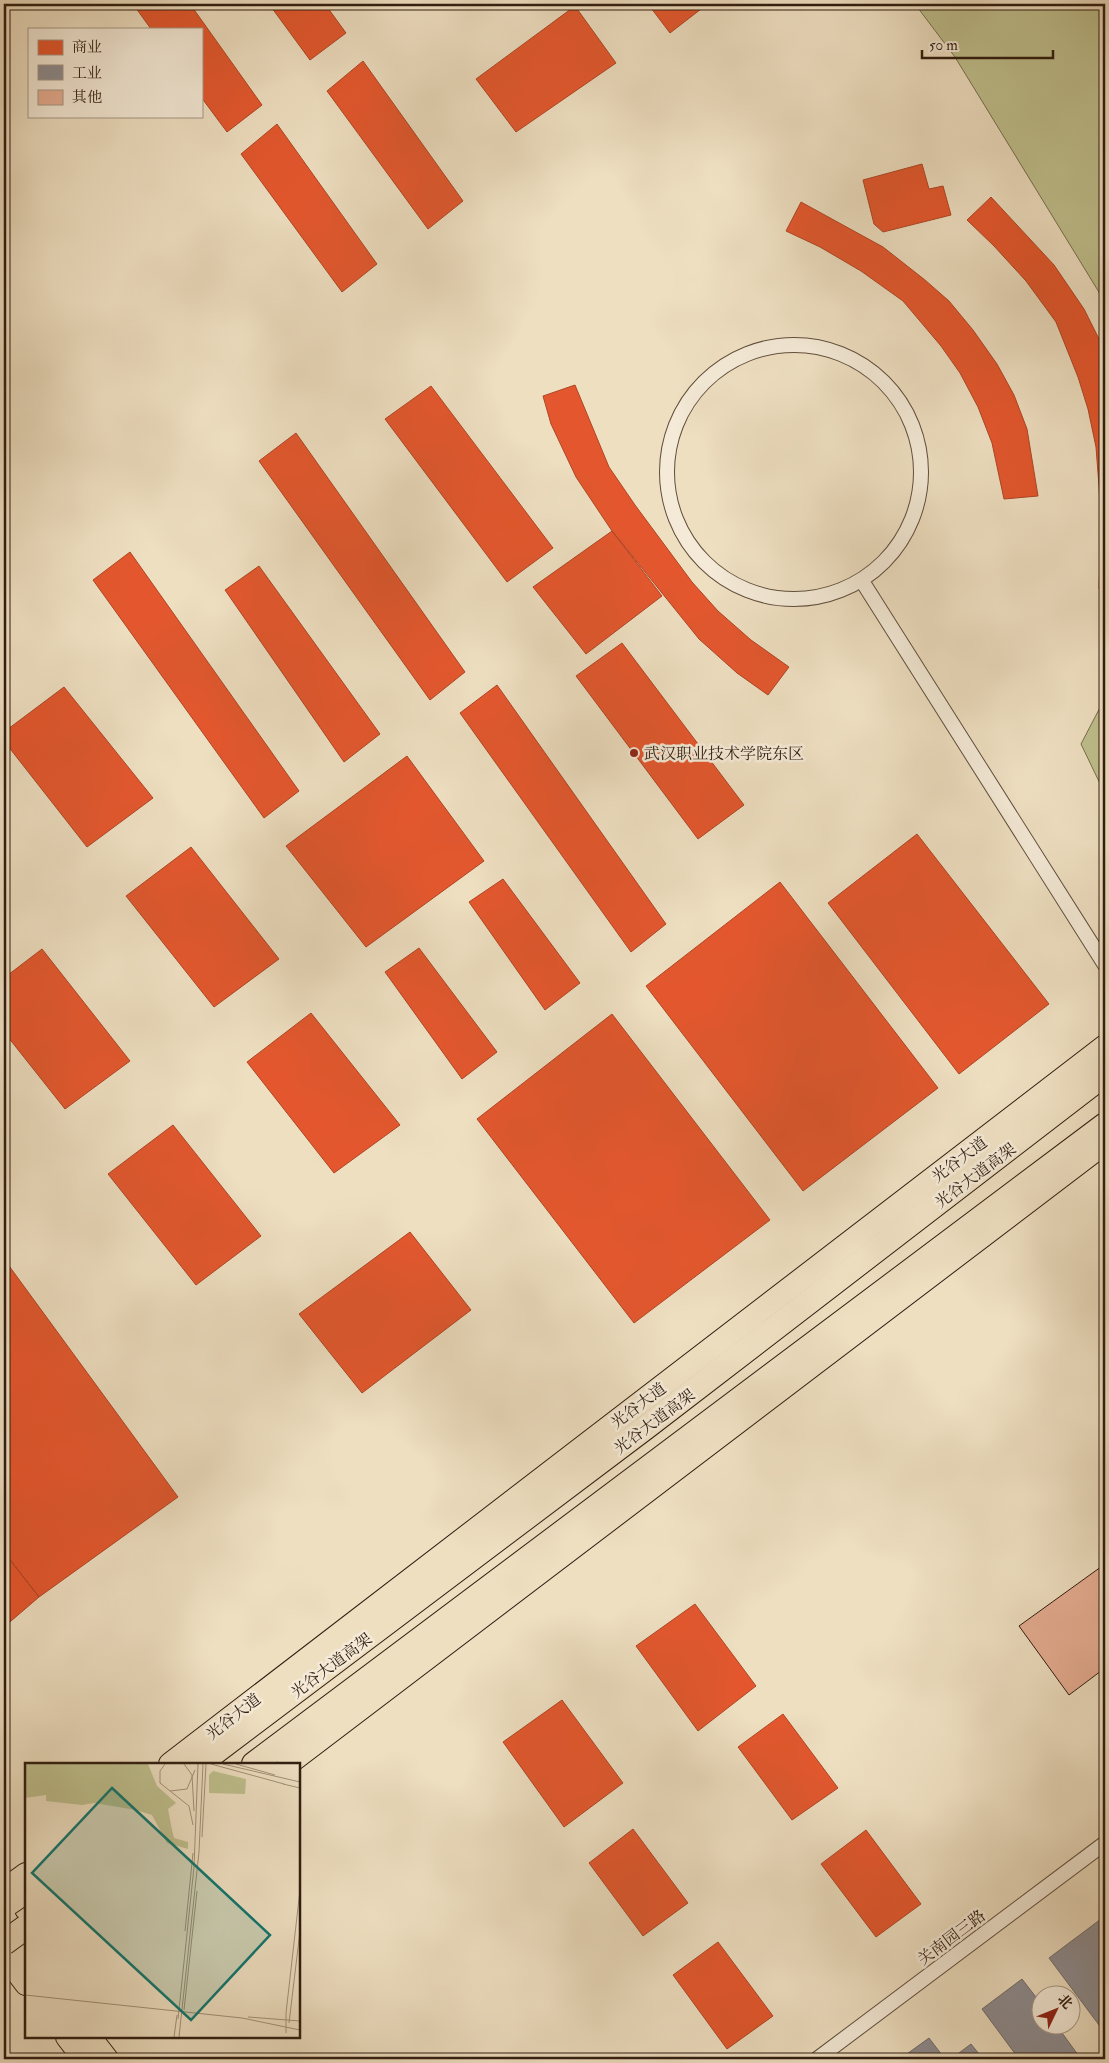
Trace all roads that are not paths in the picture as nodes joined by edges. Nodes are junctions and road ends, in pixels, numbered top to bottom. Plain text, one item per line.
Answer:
1 (862, 581) junction
2 (1105, 965) edge
3 (1105, 1046) edge
4 (1105, 1074) edge
5 (1105, 1125) edge
6 (1105, 1143) edge
7 (171, 1763) edge
8 (200, 1763) edge
9 (255, 1763) edge
10 (289, 1763) edge
11 (1105, 1843) edge
12 (25, 1875) edge
13 (4, 1890) edge
14 (25, 1892) edge
15 (4, 1906) edge
16 (4, 1917) edge
17 (25, 1929) edge
18 (14, 1954) edge
19 (25, 1982) edge
20 (68, 2038) edge
21 (91, 2038) edge
22 (84, 2059) edge
23 (107, 2059) edge
24 (817, 2059) edge

1 - 1 street
1 - 2 street
3 - 7 main road, 光谷大道
4 - 8 highway, 光谷大道高架
5 - 9 highway, 光谷大道高架
6 - 10 main road
11 - 24 street, 关南园三路
12 - 13 main road
14 - 15 highway
16 - 18 main road
17 - 18 highway, bridge
18 - 19 main road
20 - 22 main road
21 - 23 main road

